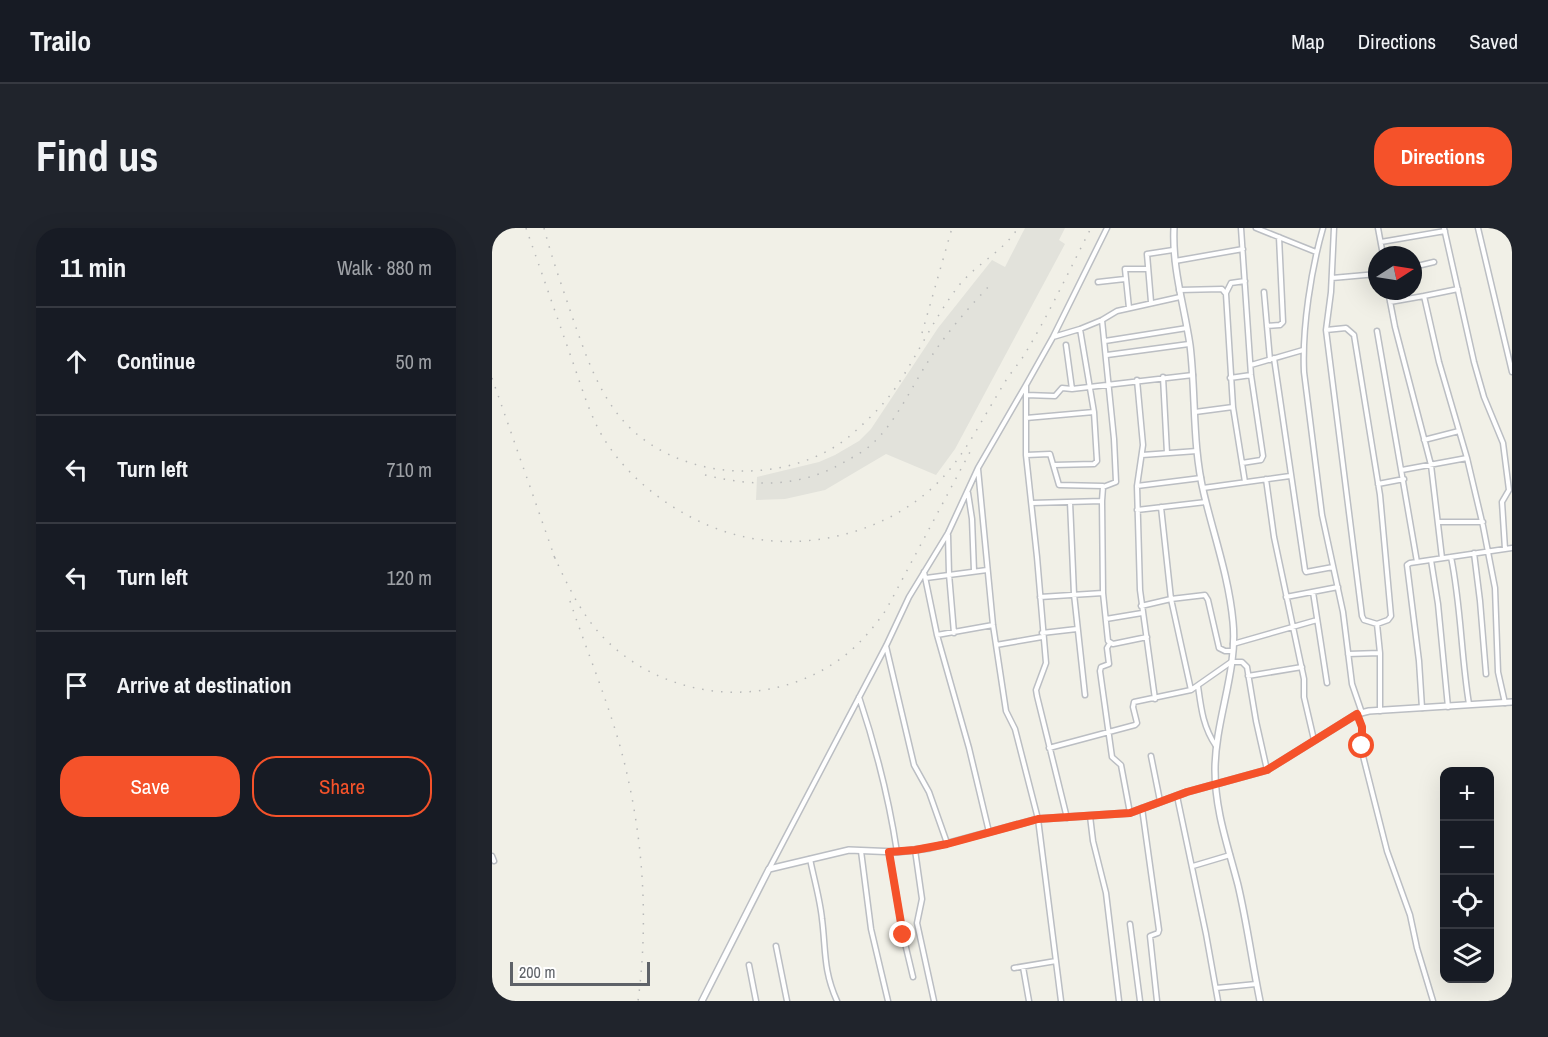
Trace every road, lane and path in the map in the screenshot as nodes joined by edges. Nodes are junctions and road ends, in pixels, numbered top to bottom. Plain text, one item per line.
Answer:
1 (1107, 228) edge
2 (1174, 228) edge
3 (1241, 228) edge
4 (1256, 228) edge
5 (1323, 228) edge
6 (1334, 228) edge
7 (1378, 228) edge
8 (1478, 228) edge
9 (1445, 230) edge
10 (1279, 237) junction
11 (1381, 242) junction
12 (1382, 246) edge
13 (1243, 249) junction
14 (1173, 250) junction
15 (1316, 252) junction
16 (1175, 261) junction
17 (1434, 262) dead end
18 (1422, 265) edge
19 (1147, 269) junction
20 (1368, 275) edge
21 (1332, 278) junction
22 (1125, 279) junction
23 (1245, 281) junction
24 (1098, 282) dead end
25 (1458, 290) junction
26 (1264, 292) dead end
27 (1180, 293) junction
28 (1226, 294) junction
29 (1424, 296) junction
30 (1151, 302) junction
31 (1390, 302) joint
32 (1129, 308) junction
33 (1102, 320) junction
34 (1268, 326) junction
35 (1187, 328) junction
36 (1080, 329) junction
37 (1326, 330) junction
38 (1377, 331) dead end
39 (1053, 337) junction
40 (1105, 341) junction
41 (1189, 344) junction
42 (1066, 345) dead end
43 (1303, 350) junction
44 (1107, 355) junction
45 (1272, 359) junction
46 (1251, 365) junction
47 (1512, 372) edge
48 (1193, 375) junction
49 (1251, 375) junction
50 (1163, 377) junction
51 (1230, 378) junction
52 (1137, 380) junction
53 (1108, 384) junction
54 (1026, 385) junction
55 (1091, 386) junction
56 (1072, 389) junction
57 (1026, 395) junction
58 (1233, 407) junction
59 (1094, 412) junction
60 (1195, 412) junction
61 (1026, 418) junction
62 (1459, 431) junction
63 (1424, 440) junction
64 (1198, 451) junction
65 (1167, 453) junction
66 (1026, 455) junction
67 (1142, 455) junction
68 (1467, 458) junction
69 (1242, 463) junction
70 (1054, 465) junction
71 (1431, 465) junction
72 (978, 468) junction
73 (1402, 470) junction
74 (1290, 476) junction
75 (1201, 478) junction
76 (1266, 479) junction
77 (1404, 479) junction
78 (1245, 482) junction
79 (1378, 484) junction
80 (1104, 486) junction
81 (1137, 486) junction
82 (1203, 488) junction
83 (968, 492) junction
84 (1102, 501) junction
85 (1206, 501) junction
86 (1070, 502) junction
87 (1032, 503) junction
88 (1161, 507) junction
89 (1137, 510) junction
90 (1438, 522) junction
91 (1483, 522) junction
92 (948, 532) junction
93 (1512, 548) edge
94 (1505, 549) junction
95 (1488, 551) junction
96 (1474, 553) junction
97 (1451, 556) junction
98 (1442, 558) junction
99 (1431, 560) junction
100 (1417, 562) junction
101 (1333, 567) junction
102 (987, 570) junction
103 (924, 571) junction
104 (974, 571) junction
105 (949, 574) junction
106 (925, 578) junction
107 (1338, 587) junction
108 (1103, 592) junction
109 (1313, 592) junction
110 (1074, 594) junction
111 (1040, 597) junction
112 (1286, 597) junction
113 (1171, 599) junction
114 (1141, 606) junction
115 (1142, 613) junction
116 (1106, 619) junction
117 (1317, 620) junction
118 (1377, 624) junction
119 (993, 625) junction
120 (1292, 626) junction
121 (1077, 628) junction
122 (954, 633) junction
123 (937, 635) junction
124 (1042, 635) junction
125 (1147, 637) junction
126 (1110, 643) junction
127 (996, 645) junction
128 (886, 646) junction
129 (1232, 647) junction
130 (1380, 653) junction
131 (1348, 654) junction
132 (1231, 662) junction
133 (1302, 667) junction
134 (1486, 674) dead end
135 (1248, 676) junction
136 (1327, 683) dead end
137 (1198, 686) junction
138 (1191, 690) junction
139 (1085, 695) dead end
140 (859, 697) junction
141 (1155, 699) junction
142 (1509, 702) edge
143 (1469, 705) junction
144 (1448, 707) junction
145 (1422, 709) junction
146 (1380, 711) junction
147 (1360, 713) junction
148 (1108, 733) junction
149 (1314, 741) junction
150 (1216, 746) junction
151 (1049, 748) junction
152 (1151, 756) dead end
153 (1267, 770) junction
154 (1216, 783) junction
155 (1177, 796) junction
156 (1160, 801) junction
157 (1143, 808) junction
158 (1130, 813) junction
159 (1090, 816) junction
160 (1066, 818) junction
161 (1038, 819) junction
162 (989, 832) junction
163 (947, 844) junction
164 (915, 850) junction
165 (861, 851) junction
166 (889, 852) junction
167 (897, 852) junction
168 (1230, 855) junction
169 (810, 858) junction
170 (1193, 866) junction
171 (769, 868) junction
172 (1130, 924) dead end
173 (776, 946) dead end
174 (1056, 961) junction
175 (749, 965) dead end
176 (1023, 967) junction
177 (1014, 968) dead end
178 (912, 976) dead end
179 (1256, 984) junction
180 (1216, 988) junction
181 (705, 999) edge
182 (756, 1001) edge
183 (787, 1001) edge
184 (837, 1001) edge
185 (888, 1001) edge
186 (934, 1001) edge
187 (1029, 1001) edge
188 (1061, 1001) edge
189 (1119, 1001) edge
190 (1140, 1001) edge
191 (1157, 1001) edge
192 (1218, 1001) edge
193 (1260, 1001) edge
194 (1433, 1001) edge

1 - 39 street
2 - 14 street
3 - 13 street
4 - 10 street
5 - 15 street
6 - 21 street
7 - 11 street
8 - 47 street
9 - 11 street
9 - 25 street
10 - 15 street
10 - 34 street
11 - 12 street
13 - 16 street
13 - 23 street
14 - 16 street
14 - 19 street
15 - 43 street
16 - 27 street
17 - 18 street
19 - 22 street
19 - 30 street
20 - 21 street
21 - 37 street
22 - 24 street
22 - 32 street
23 - 28 street
23 - 46 street
25 - 29 street
25 - 94 street
26 - 34 street
27 - 28 street
27 - 30 street
27 - 35 street
28 - 51 street
29 - 31 street
29 - 62 street
30 - 32 street
31 - 63 street
32 - 33 street
33 - 36 street
33 - 40 street
34 - 45 street
35 - 40 street
35 - 41 street
36 - 39 street
36 - 55 street
37 - 79 street
37 - 118 street
38 - 73 street
39 - 54 street
40 - 44 street
41 - 44 street
41 - 48 street
42 - 56 street
43 - 45 street
43 - 101 street
44 - 53 street
45 - 46 street
45 - 74 street
46 - 49 street
48 - 50 street
48 - 60 street
49 - 51 street
49 - 69 street
50 - 52 street
50 - 65 street
51 - 58 street
52 - 53 street
52 - 67 street
53 - 55 street
53 - 80 street
54 - 57 street
54 - 72 street
55 - 56 street
55 - 59 street
56 - 57 street
57 - 61 street
58 - 60 street
58 - 69 street
59 - 61 street
59 - 70 street
60 - 64 street
61 - 66 street
62 - 63 street
62 - 68 street
63 - 71 street
64 - 65 street
64 - 75 street
65 - 67 street
66 - 70 street
66 - 87 street
67 - 81 street
68 - 71 street
68 - 91 street
69 - 78 street
70 - 80 street
71 - 73 street
71 - 90 street
72 - 83 street
72 - 102 street
73 - 77 street
74 - 76 street
74 - 101 street
75 - 81 street
75 - 82 street
76 - 78 street
76 - 112 street
77 - 79 street
77 - 100 street
78 - 82 street
79 - 118 street
80 - 84 street
81 - 89 street
82 - 85 street
83 - 92 street
83 - 104 street
84 - 86 street
84 - 108 street
85 - 88 street
85 - 129 street
86 - 87 street
86 - 110 street
87 - 111 street
88 - 89 street
88 - 113 street
89 - 114 street
90 - 91 street
90 - 98 street
91 - 95 street
92 - 103 street
92 - 105 street
93 - 94 street
94 - 95 street
95 - 96 street
95 - 142 street
96 - 97 street
96 - 134 street
97 - 98 street
97 - 143 street
98 - 99 street
99 - 100 street
99 - 144 street
100 - 145 street
101 - 107 street
102 - 104 street
102 - 119 street
103 - 106 street
103 - 128 street
104 - 105 street
105 - 106 street
105 - 122 street
106 - 123 street
107 - 109 street
107 - 131 street
108 - 110 street
108 - 116 street
109 - 112 street
109 - 117 street
110 - 111 street
110 - 121 street
111 - 124 street
112 - 120 street
113 - 114 street
113 - 129 street
113 - 138 street
114 - 115 street
115 - 116 street
115 - 125 street
116 - 126 street
117 - 120 street
117 - 136 street
118 - 130 street
119 - 122 street
119 - 127 street
120 - 129 street
120 - 133 street
121 - 124 street
121 - 139 street
122 - 123 street
123 - 162 street
124 - 127 street
124 - 151 street
125 - 126 street
125 - 141 street
126 - 148 street
127 - 161 street
128 - 140 street
128 - 163 street
129 - 132 street
130 - 131 street
130 - 146 street
131 - 147 street
132 - 135 street
132 - 137 street
132 - 150 street
133 - 135 street
133 - 149 street
135 - 153 street
137 - 138 street
137 - 150 street
138 - 141 street
140 - 167 street
140 - 171 street
141 - 148 street
142 - 143 street
143 - 144 street
144 - 145 street
145 - 146 street
146 - 147 street
147 - 149 street
147 - 194 street
148 - 151 street
148 - 158 street
149 - 153 street
150 - 154 street
151 - 160 street
152 - 156 street
153 - 154 street
154 - 155 street
154 - 168 street
155 - 156 street
155 - 170 street
156 - 157 street
157 - 158 street
157 - 191 street
158 - 159 street
159 - 160 street
159 - 189 street
160 - 161 street
161 - 162 street
161 - 174 street
162 - 163 street
163 - 164 street
164 - 167 street
164 - 186 street
165 - 166 street
165 - 169 street
165 - 185 street
166 - 167 street
166 - 178 street
168 - 170 street
168 - 179 street
169 - 171 street
169 - 184 street
170 - 180 street
171 - 181 street
172 - 190 street
173 - 183 street
174 - 176 street
174 - 188 street
175 - 182 street
176 - 177 street
176 - 187 street
179 - 180 street
179 - 193 street
180 - 192 street

